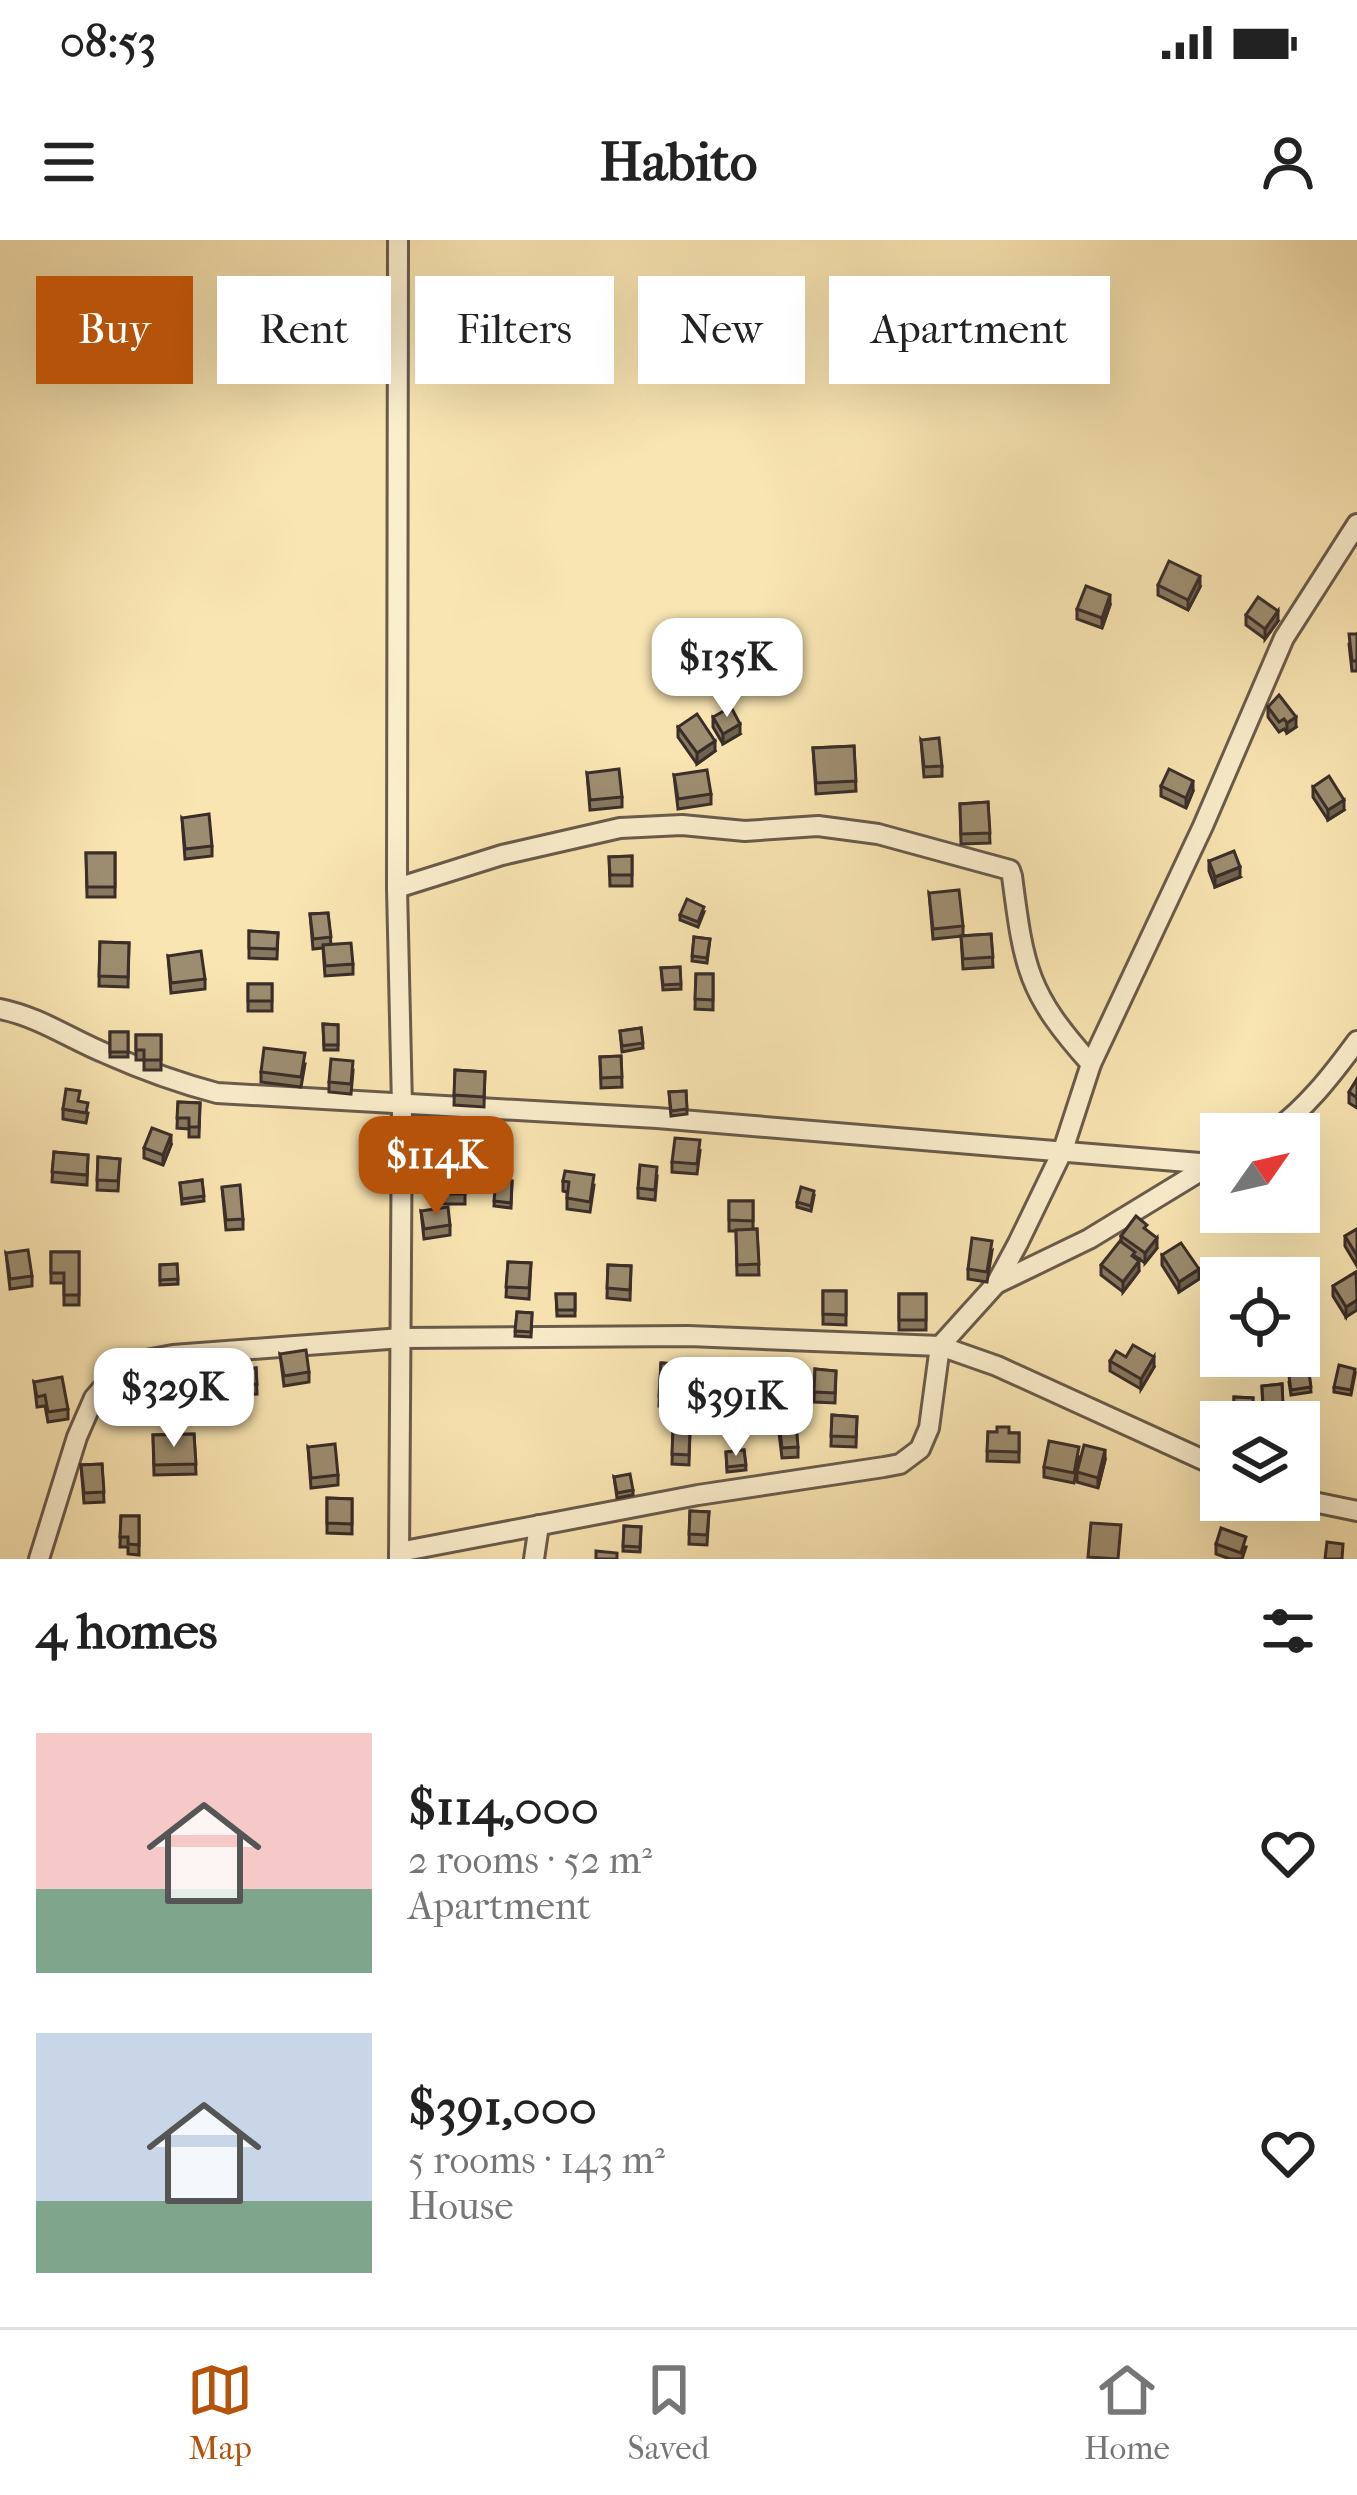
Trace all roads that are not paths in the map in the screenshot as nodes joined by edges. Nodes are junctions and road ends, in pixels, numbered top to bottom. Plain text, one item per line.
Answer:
1 (398, 240) edge
2 (1357, 524) edge
3 (397, 888) junction
4 (0, 1009) edge
5 (1357, 1041) edge
6 (1091, 1064) junction
7 (402, 1106) junction
8 (1296, 1113) edge
9 (1063, 1150) junction
10 (1200, 1161) edge
11 (1200, 1172) edge
12 (996, 1284) junction
13 (402, 1339) junction
14 (940, 1346) junction
15 (1200, 1458) edge
16 (1320, 1503) edge
17 (1357, 1511) edge
18 (539, 1525) junction
19 (399, 1556) edge
20 (39, 1559) edge
21 (534, 1559) edge

1 - 3 street
2 - 6 street
3 - 6 street
3 - 7 street
4 - 7 street
5 - 8 street
6 - 9 street
7 - 9 street
7 - 13 street
9 - 10 street
9 - 12 street
11 - 12 street
12 - 14 street
13 - 14 street
13 - 19 street
13 - 20 street
14 - 15 street
14 - 18 street
16 - 17 street
18 - 19 street
18 - 21 street

